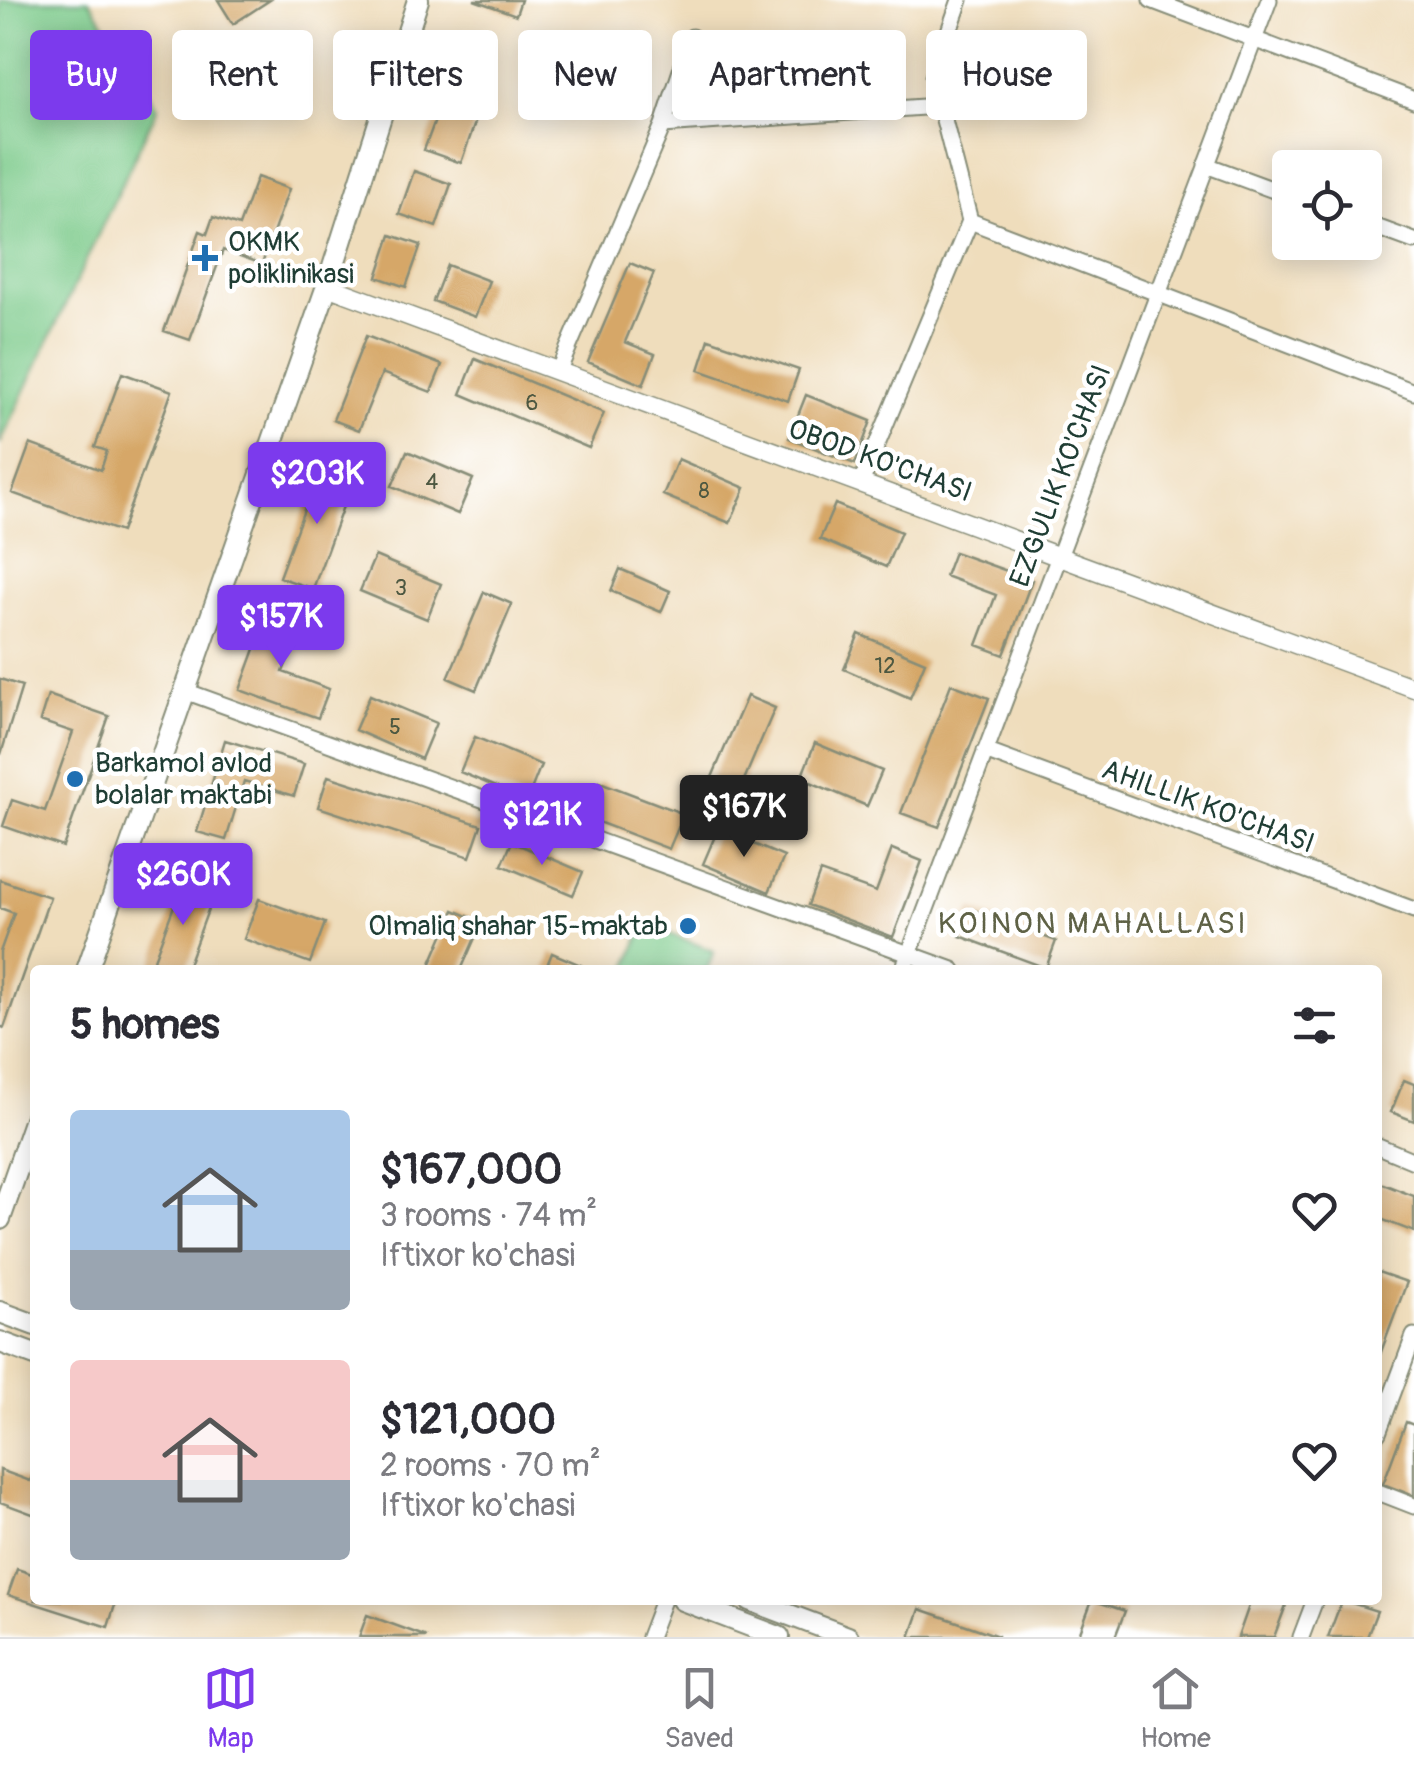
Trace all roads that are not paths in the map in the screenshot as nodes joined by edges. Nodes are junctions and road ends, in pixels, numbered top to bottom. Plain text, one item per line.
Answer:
1 (418, 0) edge
2 (960, 0) edge
3 (1151, 0) edge
4 (1269, 0) edge
5 (949, 30) edge
6 (1254, 41) junction
7 (672, 97) edge
8 (1414, 100) edge
9 (926, 107) edge
10 (942, 120) edge
11 (663, 125) junction
12 (1206, 165) junction
13 (1272, 189) edge
14 (970, 221) junction
15 (1382, 229) edge
16 (1414, 241) edge
17 (327, 286) junction
18 (1157, 294) junction
19 (558, 372) junction
20 (1414, 392) edge
21 (860, 483) junction
22 (1058, 555) junction
23 (1414, 688) edge
24 (185, 691) junction
25 (984, 751) junction
26 (1414, 910) edge
27 (910, 952) junction
28 (89, 965) edge
29 (905, 965) edge
30 (941, 965) edge
31 (30, 1133) edge
32 (1382, 1148) edge
33 (1414, 1161) edge
34 (0, 1219) edge
35 (0, 1312) edge
36 (30, 1323) edge
37 (1414, 1336) edge
38 (0, 1342) edge
39 (30, 1353) edge
40 (1382, 1422) edge
41 (1382, 1494) edge
42 (1414, 1506) edge
43 (661, 1605) edge
44 (695, 1605) edge
45 (763, 1605) edge
46 (1313, 1605) edge
47 (649, 1637) edge
48 (779, 1637) edge
49 (848, 1637) edge
50 (1301, 1637) edge

1 - 17 main road
2 - 5 street
3 - 6 street
4 - 6 street, EZGULIK KO'CHASI
6 - 8 street
6 - 12 street, EZGULIK KO'CHASI
7 - 11 street
9 - 11 street
10 - 14 street
11 - 19 street
12 - 13 street
12 - 18 street, EZGULIK KO'CHASI
14 - 18 street
14 - 21 street
15 - 16 street
17 - 19 street, OBOD KO'CHASI
17 - 24 main road
18 - 20 street
18 - 22 street, EZGULIK KO'CHASI
19 - 21 street, OBOD KO'CHASI
21 - 22 street, OBOD KO'CHASI
22 - 23 street, OBOD KO'CHASI
22 - 25 street, EZGULIK KO'CHASI
24 - 27 street
24 - 28 main road
25 - 26 street, AHILLIK KO'CHASI
25 - 27 street, EZGULIK KO'CHASI
27 - 29 street, EZGULIK KO'CHASI
27 - 30 street
31 - 34 main road
32 - 33 street
35 - 36 main road
37 - 40 street
38 - 39 main road
41 - 42 street
43 - 47 street
44 - 48 main road
45 - 49 main road
46 - 50 street

